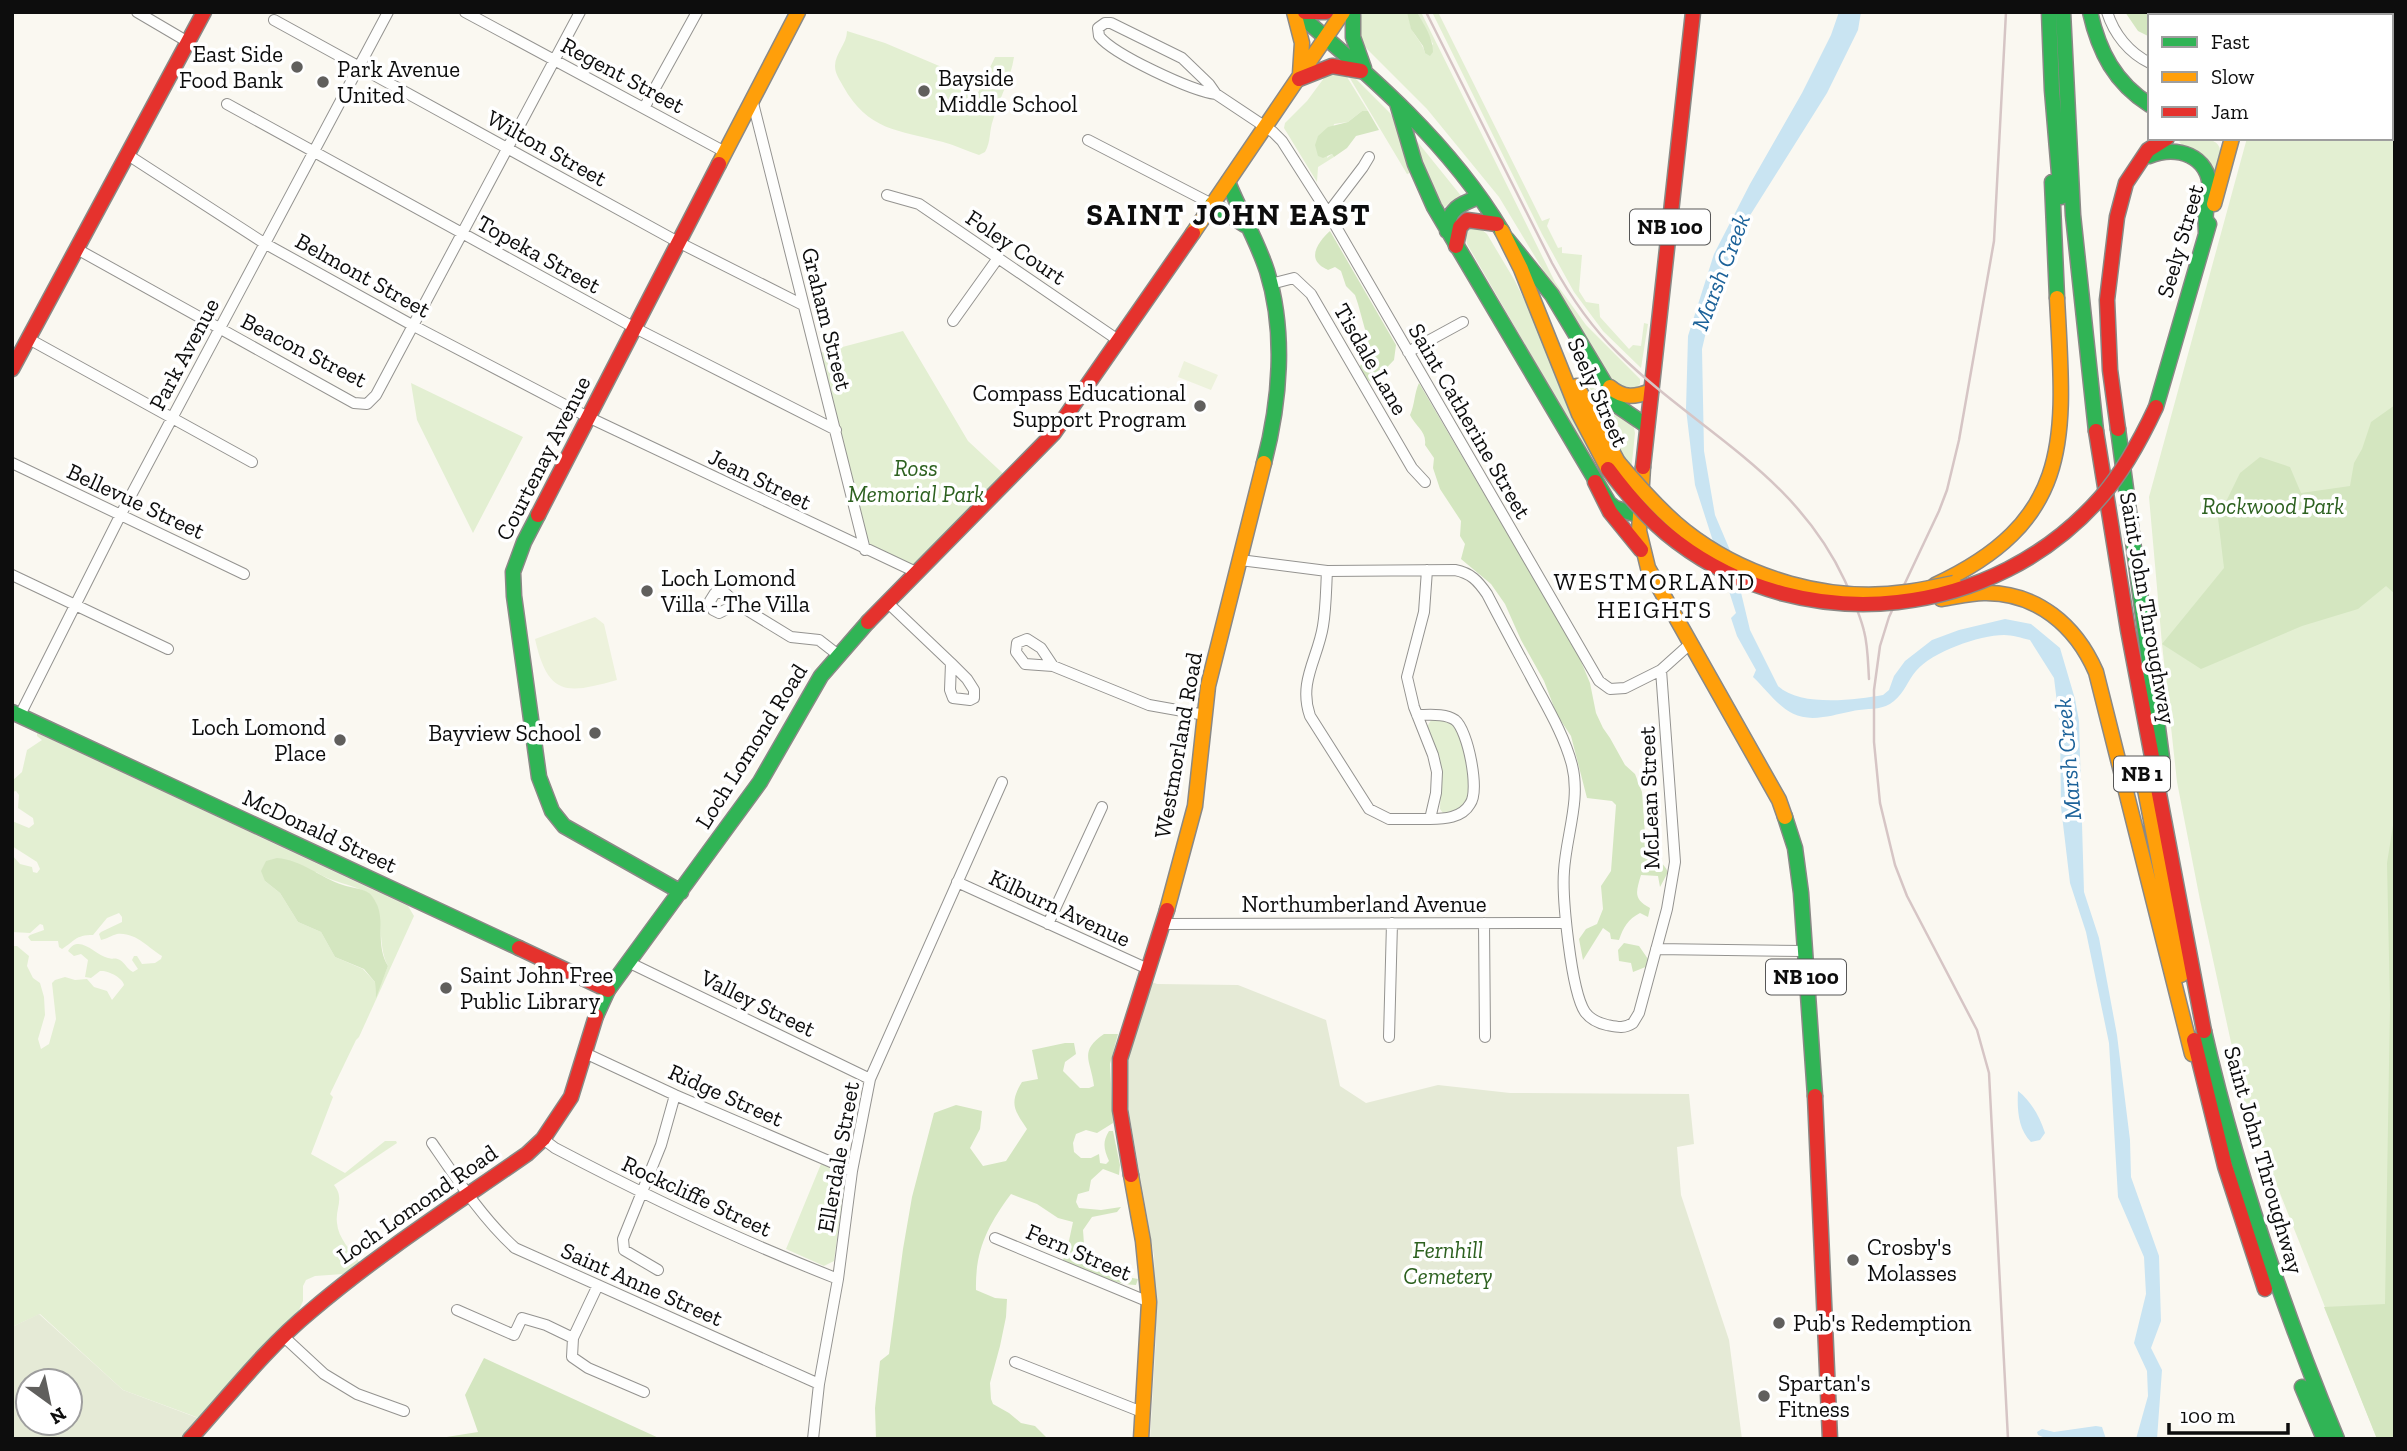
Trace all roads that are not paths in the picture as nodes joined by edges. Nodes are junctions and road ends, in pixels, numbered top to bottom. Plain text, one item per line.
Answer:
1 (137, 12) edge
2 (204, 12) edge
3 (388, 12) edge
4 (466, 12) edge
5 (580, 12) edge
6 (697, 12) edge
7 (798, 12) edge
8 (1295, 12) edge
9 (1305, 12) edge
10 (1325, 12) edge
11 (1343, 12) edge
12 (1353, 12) edge
13 (1693, 12) edge
14 (2049, 12) edge
15 (2063, 12) edge
16 (2090, 12) edge
17 (2107, 12) edge
18 (275, 20) dead end
19 (1326, 38) junction
20 (188, 42) junction
21 (555, 60) junction
22 (2148, 63) edge
23 (358, 67) junction
24 (1366, 72) junction
25 (1299, 79) junction
26 (2052, 90) junction
27 (1216, 94) junction
28 (752, 98) junction
29 (1397, 101) junction
30 (227, 104) dead end
31 (2148, 104) edge
32 (645, 108) junction
33 (1266, 127) junction
34 (1088, 140) dead end
35 (2164, 140) edge
36 (2231, 140) edge
37 (508, 149) junction
38 (312, 151) junction
39 (725, 152) junction
40 (128, 155) junction
41 (1368, 157) dead end
42 (2137, 163) junction
43 (1228, 182) junction
44 (887, 195) dead end
45 (1479, 197) junction
46 (1212, 204) junction
47 (1328, 213) junction
48 (1230, 215) junction
49 (1497, 224) junction
50 (1249, 228) junction
51 (1195, 229) junction
52 (1447, 231) junction
53 (461, 233) junction
54 (2206, 234) junction
55 (1507, 239) junction
56 (264, 243) junction
57 (678, 243) junction
58 (1456, 246) junction
59 (77, 249) junction
60 (998, 258) junction
61 (1271, 284) junction
62 (803, 305) junction
63 (953, 321) dead end
64 (1463, 322) dead end
65 (412, 325) junction
66 (220, 328) junction
67 (635, 328) junction
68 (29, 339) junction
69 (1118, 340) junction
70 (1408, 352) junction
71 (12, 369) edge
72 (1604, 381) junction
73 (1651, 391) junction
74 (587, 417) junction
75 (173, 418) junction
76 (1647, 426) junction
77 (836, 430) junction
78 (252, 462) dead end
79 (12, 463) edge
80 (1642, 478) junction
81 (1425, 482) dead end
82 (1595, 482) junction
83 (1638, 515) junction
84 (120, 516) junction
85 (865, 550) junction
86 (1643, 554) junction
87 (1240, 560) junction
88 (1327, 570) junction
89 (1427, 570) junction
90 (918, 573) junction
91 (244, 574) dead end
92 (12, 575) edge
93 (1926, 594) junction
94 (888, 603) junction
95 (74, 604) junction
96 (737, 604) dead end
97 (1690, 644) junction
98 (168, 649) dead end
99 (837, 654) junction
100 (951, 663) dead end
101 (1054, 666) dead end
102 (1661, 670) junction
103 (16, 714) edge
104 (1205, 715) junction
105 (1417, 715) junction
106 (1002, 782) dead end
107 (1102, 807) dead end
108 (1430, 819) junction
109 (2173, 862) junction
110 (957, 882) junction
111 (681, 892) junction
112 (1392, 923) junction
113 (1483, 923) junction
114 (1566, 923) junction
115 (1048, 924) junction
116 (1163, 924) junction
117 (1656, 949) junction
118 (1805, 951) junction
119 (628, 962) junction
120 (1148, 970) junction
121 (608, 990) junction
122 (1389, 1037) dead end
123 (1485, 1037) dead end
124 (585, 1053) junction
125 (870, 1079) junction
126 (676, 1095) junction
127 (2211, 1118) junction
128 (543, 1139) junction
129 (432, 1143) dead end
130 (852, 1171) junction
131 (469, 1193) junction
132 (642, 1194) junction
133 (995, 1238) dead end
134 (658, 1270) dead end
135 (838, 1279) junction
136 (598, 1285) junction
137 (1149, 1302) junction
138 (457, 1310) dead end
139 (284, 1336) junction
140 (573, 1338) junction
141 (1015, 1362) dead end
142 (819, 1384) junction
143 (644, 1392) dead end
144 (404, 1411) dead end
145 (1142, 1412) junction
146 (190, 1439) edge
147 (813, 1439) edge
148 (1140, 1439) edge
149 (1830, 1439) edge
150 (2324, 1439) edge
151 (2337, 1439) edge

1 - 20 street
2 - 20 main road
3 - 23 street, Park Avenue
4 - 21 street, Regent Street
5 - 21 street
6 - 32 street
7 - 28 main road, Courtenay Avenue
8 - 19 main road, Seely Street
8 - 25 main road
9 - 10 main road
11 - 19 main road, Loch Lomond Road
12 - 24 main road
13 - 73 main road, NB 100
14 - 26 main road, Saint John Throughway / NB 1
15 - 109 main road, Saint John Throughway / NB 1
16 - 31 main road
17 - 22 street
18 - 23 street, Wilton Street
19 - 24 main road, Seely Street
19 - 25 main road, Loch Lomond Road
20 - 40 main road
21 - 32 street, Regent Street
21 - 37 street
23 - 37 street, Wilton Street
23 - 38 street, Park Avenue
24 - 25 main road
24 - 29 main road, Seely Street
25 - 33 main road, Loch Lomond Road
26 - 93 main road, bridge
26 - 127 main road, Saint John Throughway / NB 1
27 - 27 street
27 - 33 street, Saint Catherine Street
28 - 39 main road, Courtenay Avenue
28 - 62 street, Graham Street
29 - 45 main road, Seely Street
29 - 52 main road
30 - 38 street, Topeka Street
32 - 39 street, Regent Street
33 - 43 main road, Loch Lomond Road
33 - 47 street, Saint Catherine Street
34 - 46 street
35 - 42 main road
36 - 54 main road, Seely Street
37 - 53 street
37 - 57 street, Wilton Street
38 - 53 street, Topeka Street
38 - 56 street, Park Avenue
39 - 57 main road, Courtenay Avenue
40 - 56 street, Belmont Street
40 - 59 main road
41 - 47 street
42 - 54 main road
42 - 109 main road
43 - 46 main road, Loch Lomond Road
43 - 50 main road, Westmorland Road
44 - 60 street, Foley Court
45 - 49 main road, Seely Street
45 - 52 main road
46 - 48 main road
46 - 51 main road, Loch Lomond Road
47 - 70 street, Saint Catherine Street
48 - 50 main road
48 - 51 main road
49 - 55 main road, Seely Street
49 - 58 main road
50 - 61 main road, Westmorland Road
51 - 69 main road, Loch Lomond Road
52 - 58 main road
53 - 65 street
53 - 67 street, Topeka Street
54 - 93 main road, Seely Street, bridge
55 - 72 main road
55 - 93 main road, Seely Street, bridge
56 - 65 street, Belmont Street
56 - 66 street, Park Avenue
57 - 62 street, Wilton Street
57 - 67 main road, Courtenay Avenue
58 - 82 main road
59 - 66 street, Beacon Street
59 - 68 main road
60 - 63 street
60 - 69 street, Foley Court
61 - 81 street, Tisdale Lane
61 - 87 main road, Westmorland Road
62 - 77 street, Graham Street
64 - 70 street
65 - 66 street, Beacon Street
65 - 74 street, Belmont Street
66 - 75 street, Park Avenue
67 - 74 main road, Courtenay Avenue
67 - 77 street, Topeka Street
68 - 71 main road
68 - 75 street
69 - 90 main road, Loch Lomond Road
70 - 102 street, Saint Catherine Street
72 - 73 main road
72 - 76 main road
73 - 76 main road, NB 100
74 - 85 street, Jean Street
74 - 111 main road, Courtenay Avenue
75 - 78 street
75 - 84 street, Park Avenue
76 - 80 main road, NB 100
77 - 85 street, Graham Street
79 - 84 street, Bellevue Street
80 - 82 main road
80 - 83 main road, NB 100
82 - 83 main road
82 - 86 main road
83 - 86 main road, NB 100
84 - 91 street, Bellevue Street
84 - 95 street, Park Avenue
85 - 90 street, Jean Street
86 - 97 main road, NB 100
87 - 88 street
87 - 104 main road, Westmorland Road
88 - 89 street
88 - 108 street
89 - 105 street
89 - 114 street
90 - 94 main road, Loch Lomond Road
92 - 95 street
93 - 127 main road, bridge
94 - 99 main road, Loch Lomond Road
94 - 100 street
95 - 98 street
95 - 103 street, Park Avenue
96 - 99 street
97 - 102 street
97 - 118 main road, NB 100
99 - 111 main road, Loch Lomond Road
101 - 104 street
102 - 117 street, McLean Street
103 - 121 main road, McDonald Street
104 - 116 main road, Westmorland Road
105 - 108 street
105 - 108 street
106 - 110 street, Ellerdale Street
107 - 115 street
109 - 151 main road, Saint John Throughway / NB 1
110 - 115 street, Kilburn Avenue
110 - 125 street, Ellerdale Street
111 - 119 main road, Loch Lomond Road
112 - 113 street, Northumberland Avenue
112 - 116 street, Northumberland Avenue
112 - 122 street
113 - 114 street, Northumberland Avenue
113 - 123 street
114 - 117 street, McLean Street
115 - 120 street, Kilburn Avenue
116 - 120 main road, Westmorland Road
117 - 118 street
118 - 149 main road, NB 100
119 - 121 main road, Loch Lomond Road
119 - 125 street, Valley Street
120 - 137 main road, Westmorland Road
121 - 124 main road, Loch Lomond Road
124 - 126 street, Ridge Street
124 - 128 main road, Loch Lomond Road
125 - 130 street, Ellerdale Street
126 - 130 street, Ridge Street
126 - 132 street
127 - 150 main road, Saint John Throughway / NB 1
128 - 131 main road, Loch Lomond Road
128 - 132 street, Rockcliffe Street
129 - 131 street, Saint Anne Street
130 - 135 street, Ellerdale Street
131 - 136 street, Saint Anne Street
131 - 139 main road, Loch Lomond Road
132 - 134 street
132 - 135 street, Rockcliffe Street
133 - 137 street, Fern Street
135 - 142 street, Ellerdale Street
136 - 140 street
136 - 142 street, Saint Anne Street
137 - 145 main road, Westmorland Road
138 - 140 street
139 - 144 street
139 - 146 main road, Loch Lomond Road
140 - 143 street
141 - 145 street
142 - 147 street, Ellerdale Street
145 - 148 main road, Westmorland Road

